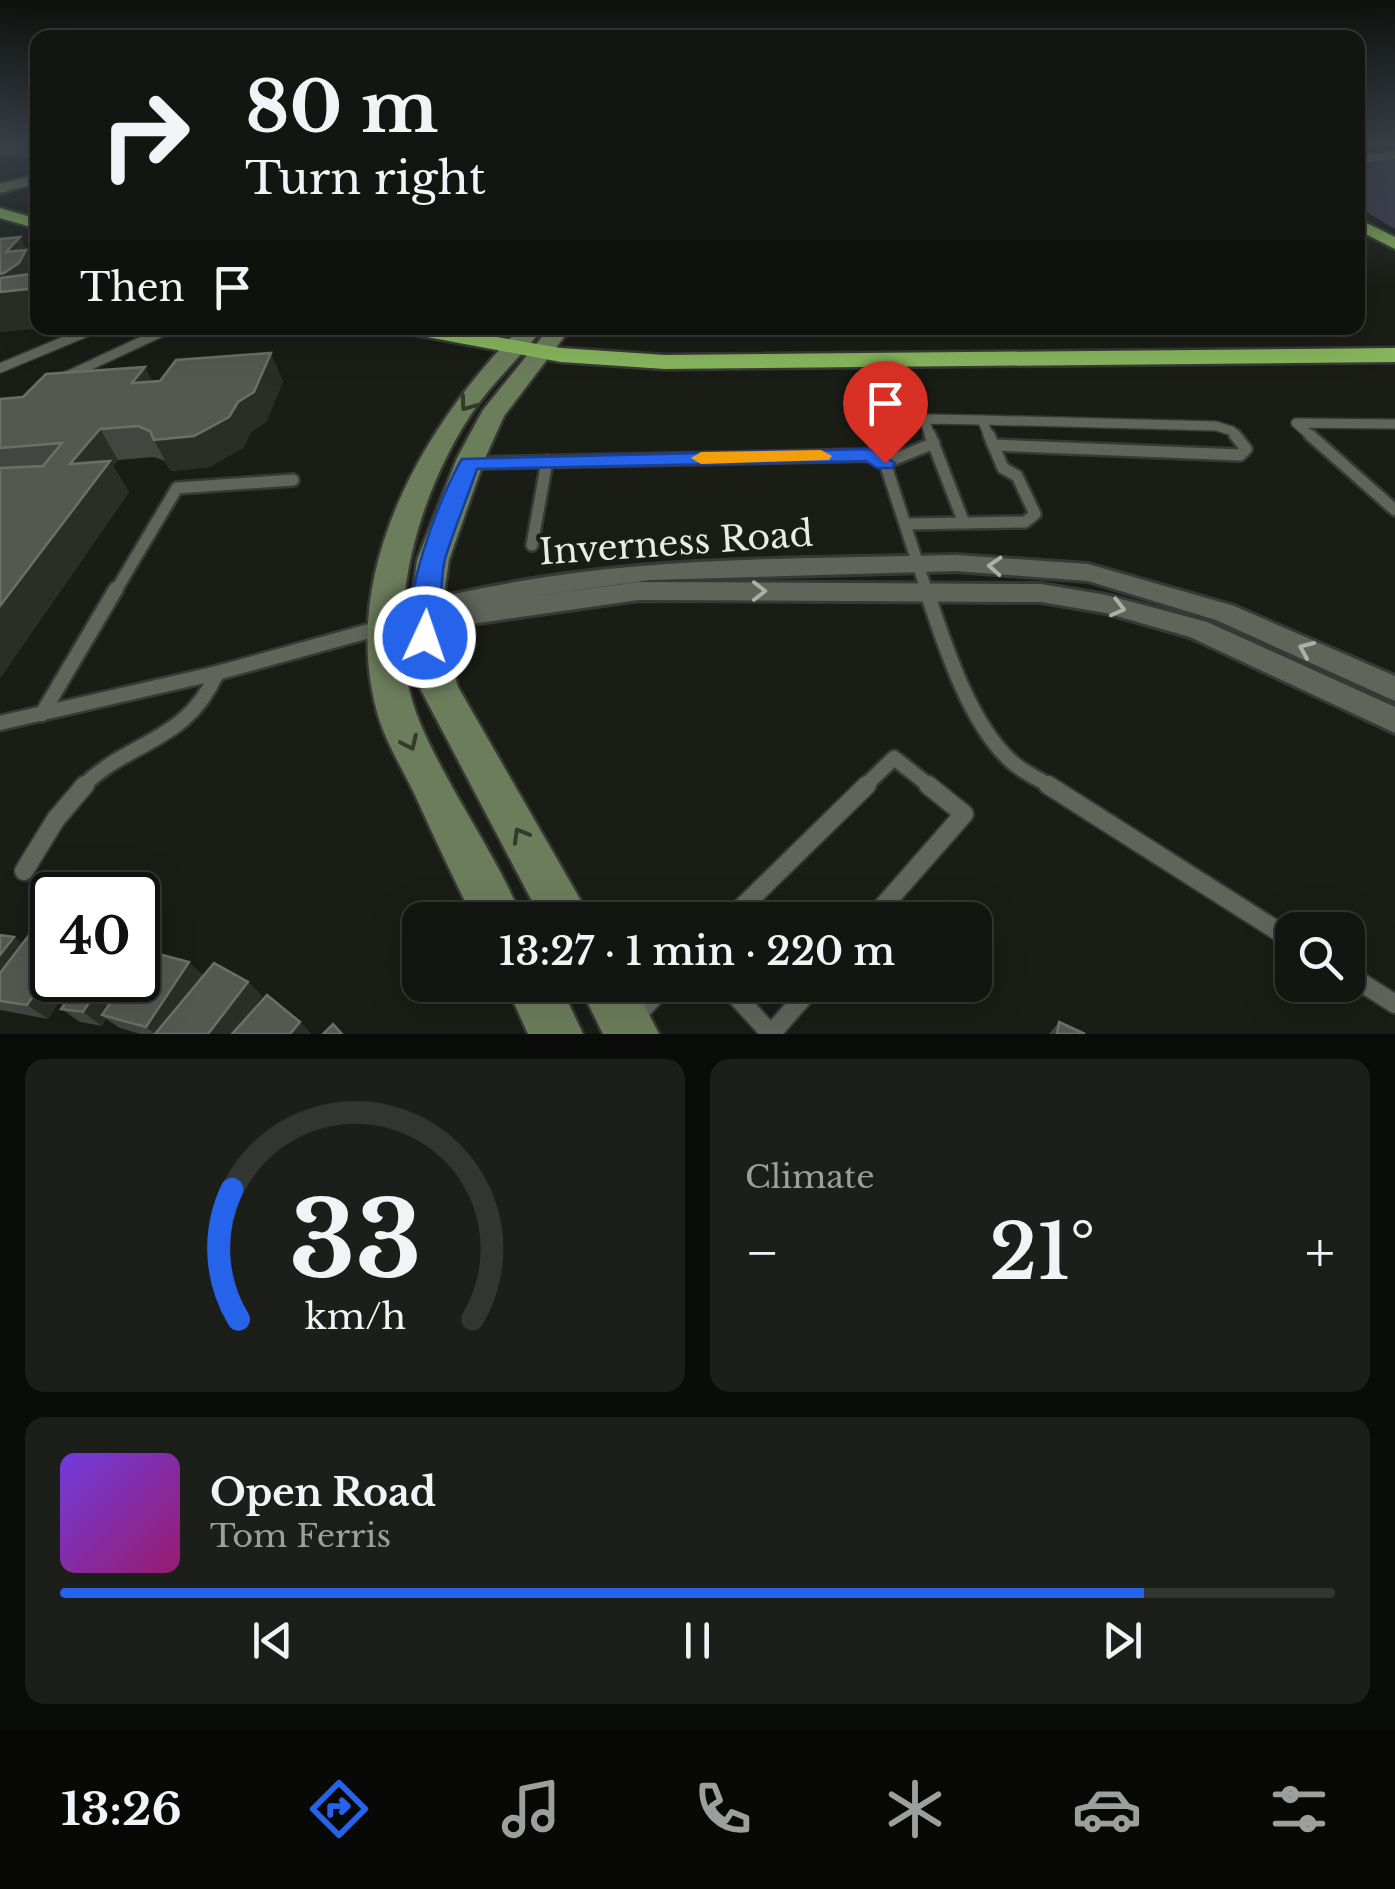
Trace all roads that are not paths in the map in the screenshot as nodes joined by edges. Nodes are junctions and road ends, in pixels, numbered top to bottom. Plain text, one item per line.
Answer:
1 (0, 193) edge
2 (30, 204) edge
3 (0, 213) edge
4 (30, 222) edge
5 (1365, 228) edge
6 (1395, 244) edge
7 (79, 335) edge
8 (155, 335) edge
9 (535, 335) edge
10 (1395, 336) edge
11 (1395, 355) edge
12 (0, 368) edge
13 (54, 382) edge
14 (982, 420) junction
15 (1395, 424) edge
16 (934, 443) junction
17 (993, 446) junction
18 (547, 462) junction
19 (469, 463) junction
20 (885, 463) junction
21 (293, 480) dead end
22 (1395, 510) edge
23 (964, 523) junction
24 (906, 524) junction
25 (532, 545) dead end
26 (923, 577) junction
27 (425, 616) junction
28 (384, 627) junction
29 (217, 672) junction
30 (1395, 689) edge
31 (42, 714) junction
32 (1395, 721) edge
33 (0, 723) edge
34 (24, 871) dead end
35 (490, 902) edge
36 (558, 902) edge
37 (747, 902) edge
38 (887, 902) edge
39 (1275, 929) edge
40 (1365, 985) edge
41 (540, 1002) edge
42 (643, 1002) edge
43 (742, 1002) edge
44 (799, 1002) edge
45 (1395, 1004) edge
46 (620, 1020) edge
47 (556, 1034) edge

1 - 2 highway
3 - 4 highway
5 - 6 highway
7 - 12 lane
8 - 13 lane
9 - 10 highway
9 - 11 highway
9 - 19 street
9 -> 28 street
14 - 16 lane
14 - 17 lane
14 - 17 lane
15 - 22 lane
16 - 20 lane
16 - 23 lane
17 - 23 lane
18 - 19 lane
18 - 20 lane
18 - 25 lane
19 - 27 street
20 - 24 lane
21 - 31 lane
23 - 24 lane
24 - 26 lane
26 - 27 street, Inverness Road
30 -> 26 street, Inverness Road
26 -> 32 street, Inverness Road
26 - 39 lane
27 - 28 street, Inverness Road
36 -> 27 street
28 - 29 lane
28 -> 35 street
29 - 31 lane
29 - 34 lane
31 - 33 lane
37 - 38 lane
40 - 45 lane
41 - 47 street
42 - 46 lane
43 - 44 lane

